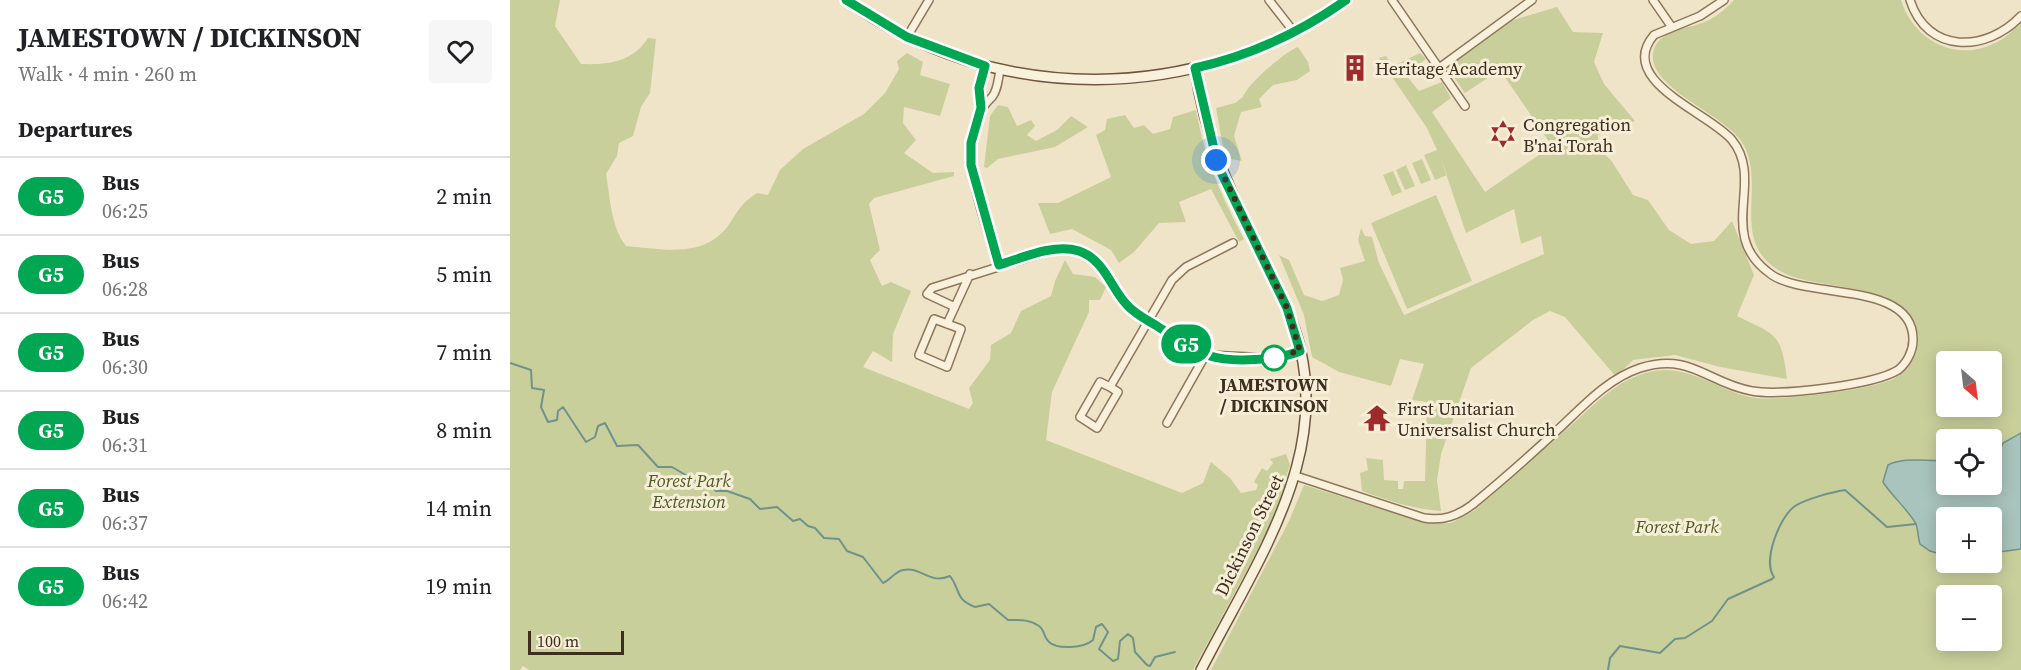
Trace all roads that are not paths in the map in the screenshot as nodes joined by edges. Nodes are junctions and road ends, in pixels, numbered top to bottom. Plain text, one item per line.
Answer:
1 (846, 0) edge
2 (929, 0) edge
3 (1269, 0) edge
4 (1346, 0) edge
5 (1392, 0) edge
6 (1532, 0) edge
7 (1653, 0) edge
8 (1724, 0) edge
9 (1910, 0) edge
10 (2021, 16) edge
11 (1671, 26) junction
12 (1294, 32) junction
13 (907, 37) junction
14 (985, 66) junction
15 (1195, 68) junction
16 (1439, 68) junction
17 (1000, 70) junction
18 (1465, 106) dead end
19 (981, 108) junction
20 (1233, 243) dead end
21 (999, 265) junction
22 (970, 274) junction
23 (955, 307) junction
24 (1149, 321) junction
25 (947, 324) junction
26 (1300, 351) junction
27 (1206, 354) junction
28 (1110, 387) junction
29 (1167, 423) dead end
30 (1296, 476) junction
31 (1201, 670) edge

1 - 13 main road
2 - 13 street
3 - 12 street
4 - 12 main road
5 - 16 street
6 - 16 street
7 - 11 street
8 - 11 street
9 - 10 street
11 - 30 street
12 - 15 main road
13 - 14 main road
14 - 17 main road
14 - 19 street
15 - 17 main road
15 - 26 main road, Dickinson Street
16 - 18 street
17 - 19 street
19 - 21 street
20 - 24 street
21 - 22 street
21 - 24 street
22 - 23 street
22 - 23 street
23 - 25 street
24 - 27 street
24 - 28 street
25 - 25 street
26 - 27 street
26 - 30 main road, Dickinson Street
27 - 29 street
28 - 28 street
30 - 31 main road, Dickinson Street

